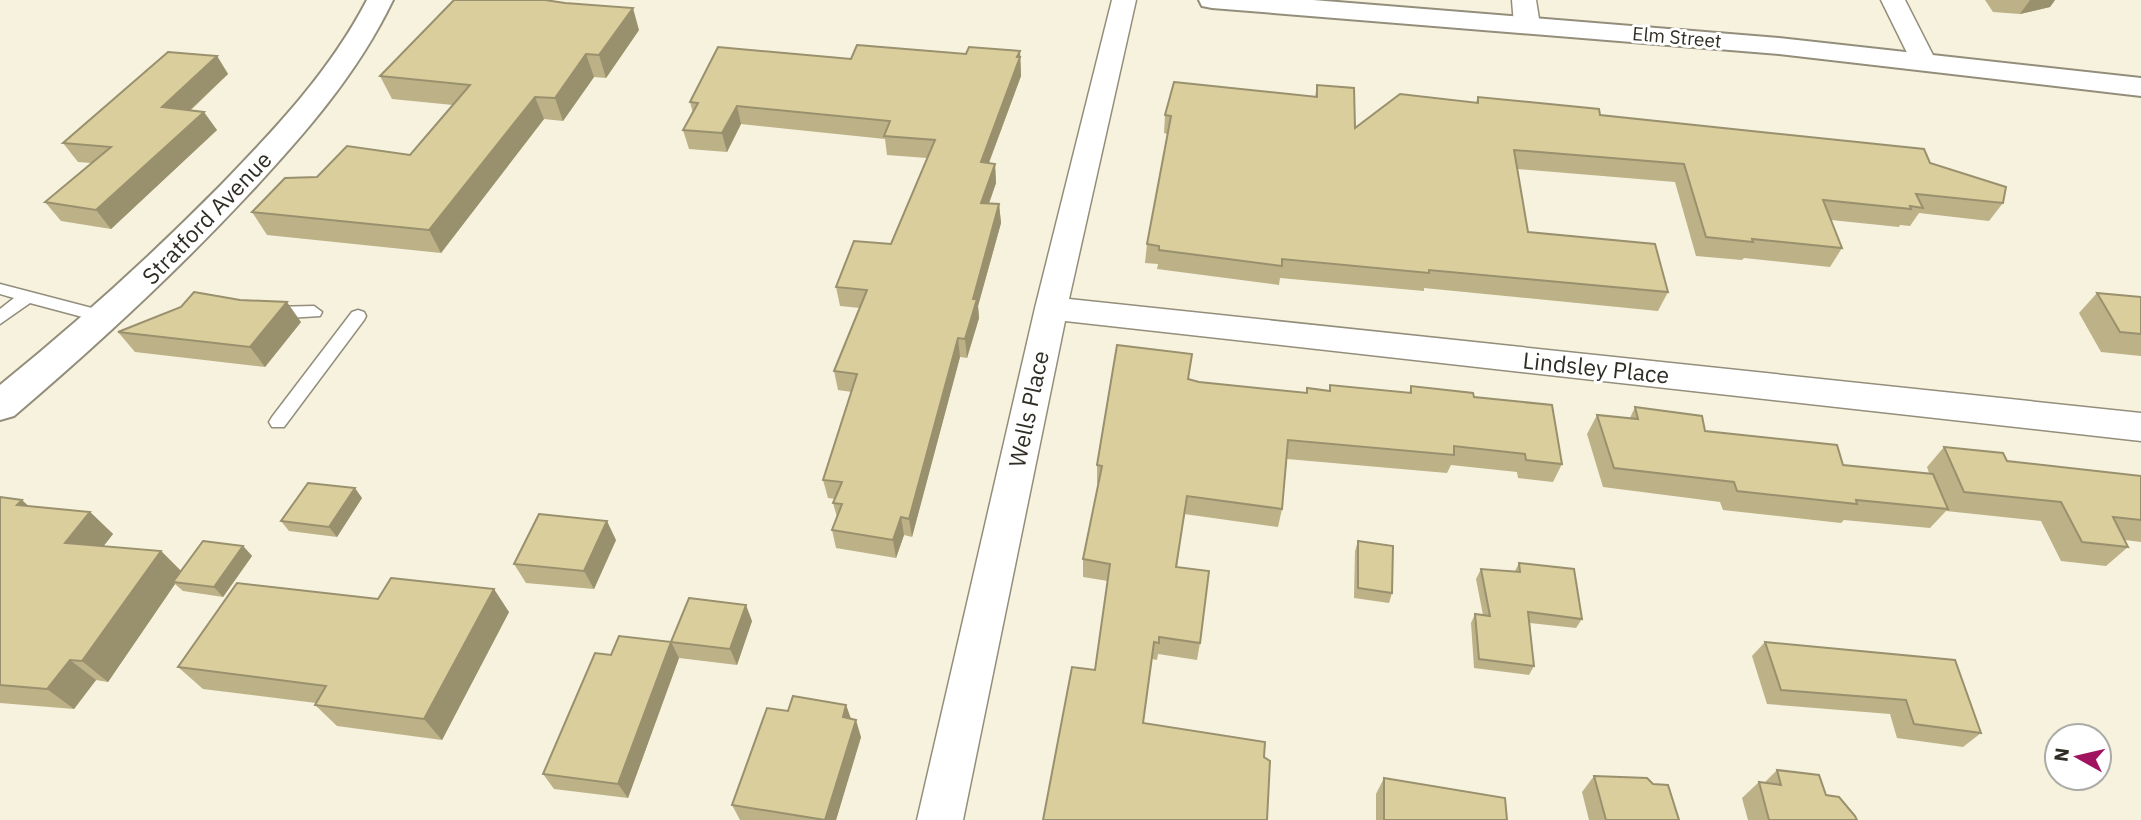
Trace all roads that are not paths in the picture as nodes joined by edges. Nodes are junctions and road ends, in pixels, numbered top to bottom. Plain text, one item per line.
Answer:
1 (380, 0) edge
2 (1124, 0) edge
3 (1225, 0) edge
4 (1893, 0) edge
5 (1525, 13) edge
6 (1923, 61) junction
7 (2141, 87) edge
8 (0, 289) edge
9 (29, 295) junction
10 (1051, 308) junction
11 (250, 311) edge
12 (314, 312) dead end
13 (358, 316) dead end
14 (105, 317) junction
15 (0, 318) edge
16 (0, 406) edge
17 (278, 422) dead end
18 (2141, 427) edge
19 (940, 820) edge

1 - 14 street, Stratford Avenue
2 - 10 street, Wells Place
3 - 5 street, Elm Street
4 - 6 street
5 - 6 street, Elm Street
6 - 7 street, Elm Street
8 - 9 lane
9 - 14 lane
9 - 15 lane
10 - 18 street, Lindsley Place
10 - 19 street, Wells Place
11 - 12 lane
13 - 17 lane
14 - 16 street, Stratford Avenue

